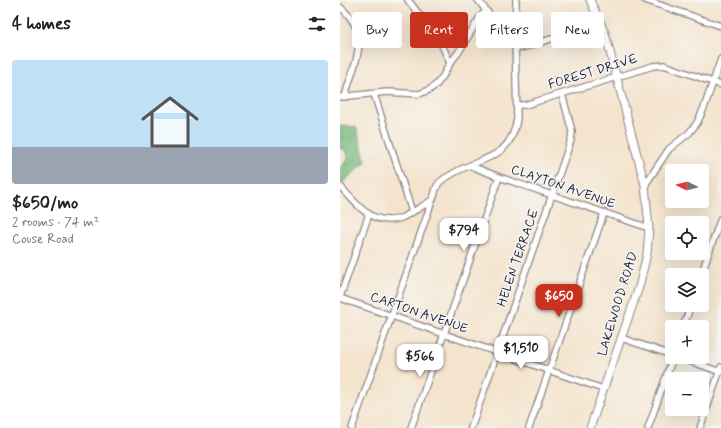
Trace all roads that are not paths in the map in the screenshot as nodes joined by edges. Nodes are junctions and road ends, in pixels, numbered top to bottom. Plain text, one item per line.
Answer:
1 (408, 0) edge
2 (478, 0) edge
3 (516, 0) edge
4 (590, 0) edge
5 (645, 0) edge
6 (340, 7) edge
7 (486, 11) joint
8 (516, 12) edge
9 (596, 12) edge
10 (721, 26) edge
11 (604, 34) edge
12 (516, 48) edge
13 (721, 59) edge
14 (450, 63) junction
15 (616, 77) junction
16 (713, 82) junction
17 (721, 85) edge
18 (374, 94) junction
19 (562, 94) junction
20 (342, 97) edge
21 (517, 105) junction
22 (471, 166) junction
23 (500, 177) junction
24 (645, 185) junction
25 (340, 186) edge
26 (552, 195) junction
27 (432, 201) junction
28 (412, 212) junction
29 (604, 213) junction
30 (369, 214) junction
31 (721, 218) edge
32 (649, 228) junction
33 (703, 268) edge
34 (340, 298) edge
35 (392, 316) junction
36 (445, 334) junction
37 (621, 338) junction
38 (497, 352) junction
39 (665, 354) edge
40 (669, 364) edge
41 (701, 364) edge
42 (549, 370) junction
43 (720, 370) edge
44 (603, 389) junction
45 (352, 428) edge
46 (411, 428) edge
47 (471, 428) edge
48 (529, 428) edge
49 (590, 428) edge
50 (648, 428) edge
51 (700, 428) edge

1 - 14 street
2 - 7 street
3 - 8 street
4 - 9 street, LAKEWOOD ROAD
5 - 10 street
6 - 20 street
7 - 14 street
11 - 15 street, LAKEWOOD ROAD
12 - 21 street
13 - 16 street
14 - 18 street
15 - 16 street, FOREST DRIVE
15 - 19 street, FOREST DRIVE
15 - 24 street, LAKEWOOD ROAD
16 - 17 street, FOREST DRIVE
16 - 24 street
18 - 20 street
18 - 28 street
19 - 21 street, FOREST DRIVE
19 - 26 street, HELEN TERRACE
21 - 22 street
22 - 23 street, CLAYTON AVENUE
22 - 27 street
23 - 26 street, CLAYTON AVENUE
23 - 36 street
24 - 32 street, LAKEWOOD ROAD
25 - 30 street
26 - 29 street, CLAYTON AVENUE
26 - 38 street, HELEN TERRACE
27 - 28 street
27 - 35 street
28 - 30 street
29 - 32 street, CLAYTON AVENUE
29 - 42 street
30 - 34 street
31 - 33 street
32 - 37 street, LAKEWOOD ROAD
34 - 35 street, CARTON AVENUE
35 - 36 street, CARTON AVENUE
35 - 45 street
36 - 38 street, CARTON AVENUE
36 - 46 street
37 - 39 street
37 - 44 street, LAKEWOOD ROAD
38 - 42 street, CARTON AVENUE
38 - 47 street, HELEN TERRACE
40 - 50 street
41 - 43 street
42 - 44 street, CARTON AVENUE
42 - 48 street
43 - 51 street
44 - 49 street, LAKEWOOD ROAD

